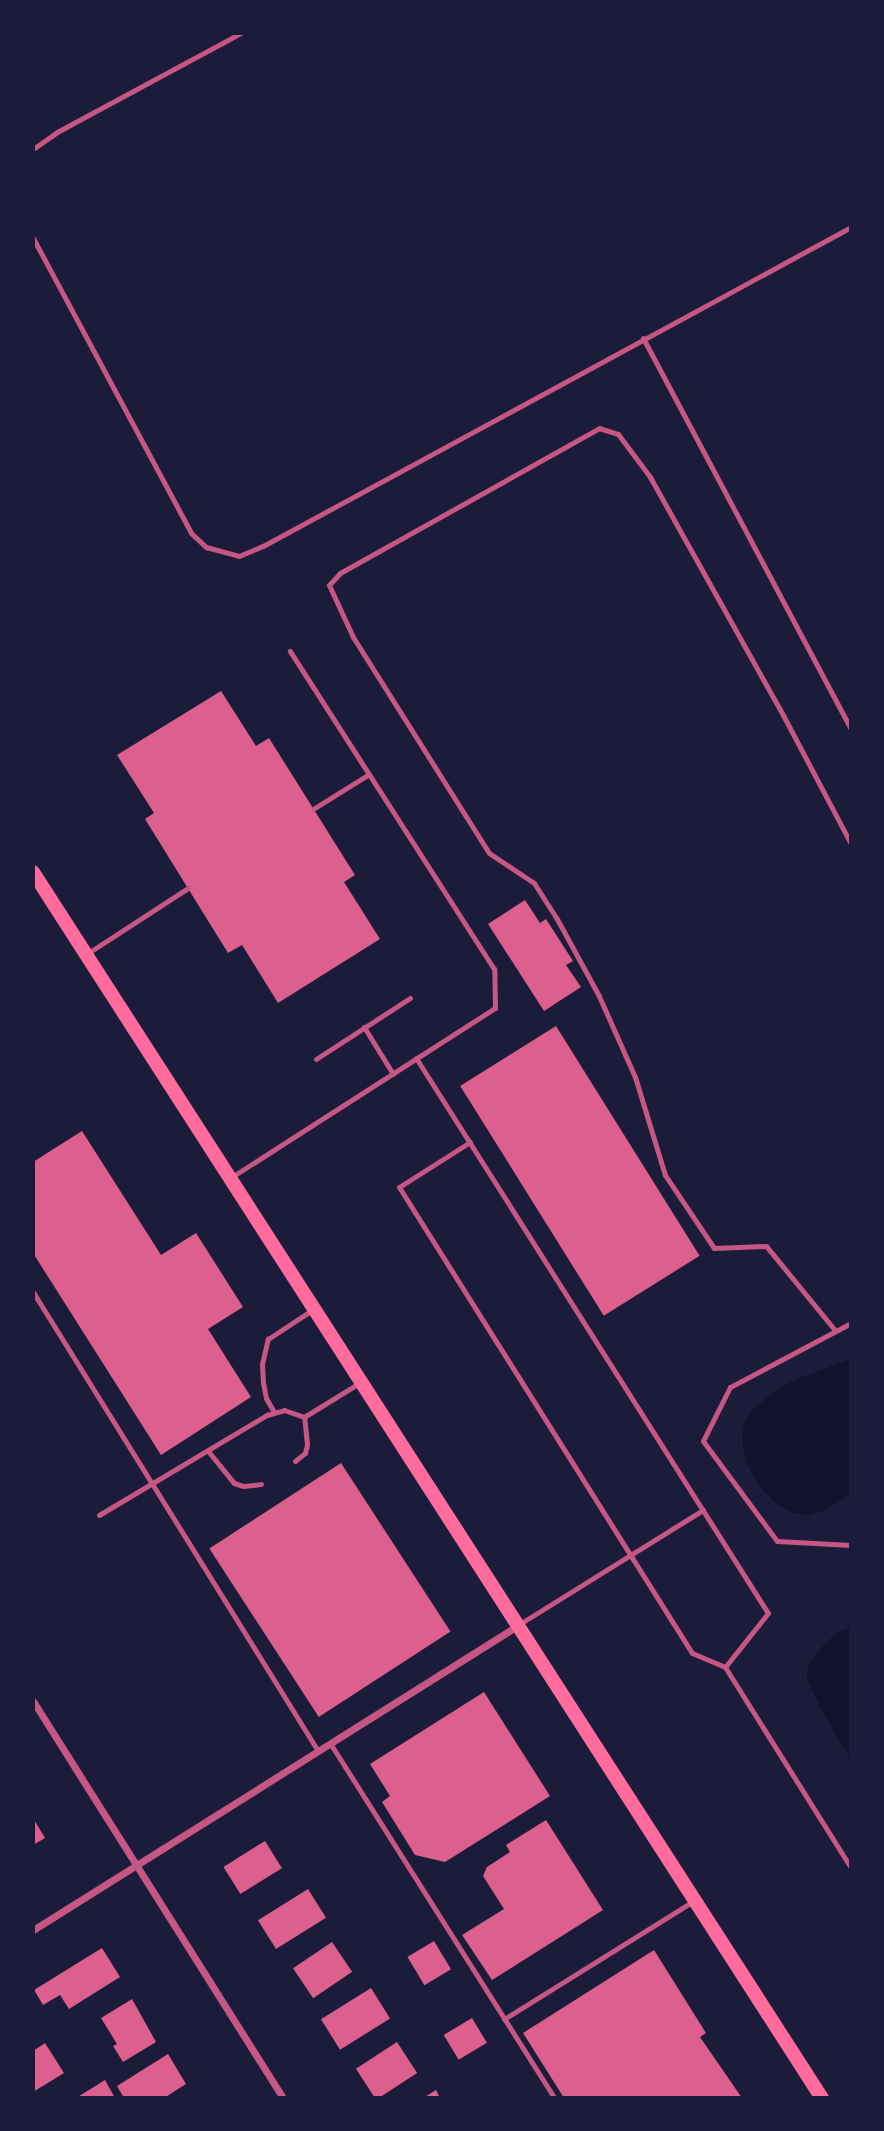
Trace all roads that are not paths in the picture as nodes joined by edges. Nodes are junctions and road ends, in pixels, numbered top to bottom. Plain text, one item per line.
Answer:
1 (241, 33) edge
2 (33, 149) edge
3 (851, 227) edge
4 (33, 238) edge
5 (643, 338) junction
6 (290, 651) dead end
7 (851, 730) edge
8 (369, 774) junction
9 (313, 809) dead end
10 (851, 844) edge
11 (33, 872) edge
12 (188, 888) dead end
13 (86, 954) junction
14 (410, 998) dead end
15 (364, 1027) junction
16 (416, 1058) junction
17 (316, 1059) dead end
18 (393, 1074) junction
19 (470, 1142) junction
20 (230, 1178) junction
21 (33, 1292) edge
22 (314, 1308) junction
23 (851, 1323) edge
24 (834, 1329) junction
25 (362, 1381) junction
26 (275, 1412) junction
27 (304, 1417) junction
28 (208, 1451) junction
29 (295, 1461) dead end
30 (153, 1484) junction
31 (261, 1484) dead end
32 (703, 1510) junction
33 (99, 1515) dead end
34 (851, 1545) edge
35 (631, 1555) junction
36 (517, 1626) junction
37 (725, 1667) junction
38 (33, 1701) edge
39 (330, 1744) junction
40 (318, 1751) junction
41 (136, 1865) junction
42 (851, 1868) edge
43 (695, 1900) junction
44 (33, 1930) edge
45 (504, 2019) junction
46 (283, 2098) edge
47 (554, 2098) edge
48 (822, 2098) edge

1 - 2 lane
3 - 5 lane
4 - 5 lane
5 - 7 lane
6 - 8 lane
8 - 9 lane
8 - 16 lane
10 - 24 lane
11 - 13 main road
12 - 13 lane
13 - 20 main road
14 - 15 lane
15 - 17 lane
15 - 18 lane
16 - 18 lane
16 - 19 lane
18 - 20 lane
19 - 32 lane
19 - 35 lane
20 - 22 main road
21 - 30 lane
22 - 25 main road
22 - 26 lane
23 - 24 lane
24 - 34 lane
25 - 27 lane
25 - 36 main road
26 - 27 lane
26 - 28 lane
27 - 29 lane
28 - 30 lane
28 - 31 lane
30 - 33 lane
30 - 40 lane
32 - 35 lane
32 - 37 lane
35 - 36 lane
35 - 37 lane
36 - 39 street
36 - 43 main road
37 - 42 lane
38 - 41 street
39 - 40 street
39 - 45 lane
40 - 41 street
41 - 44 street
41 - 46 street
43 - 45 lane
43 - 48 main road
45 - 47 lane

